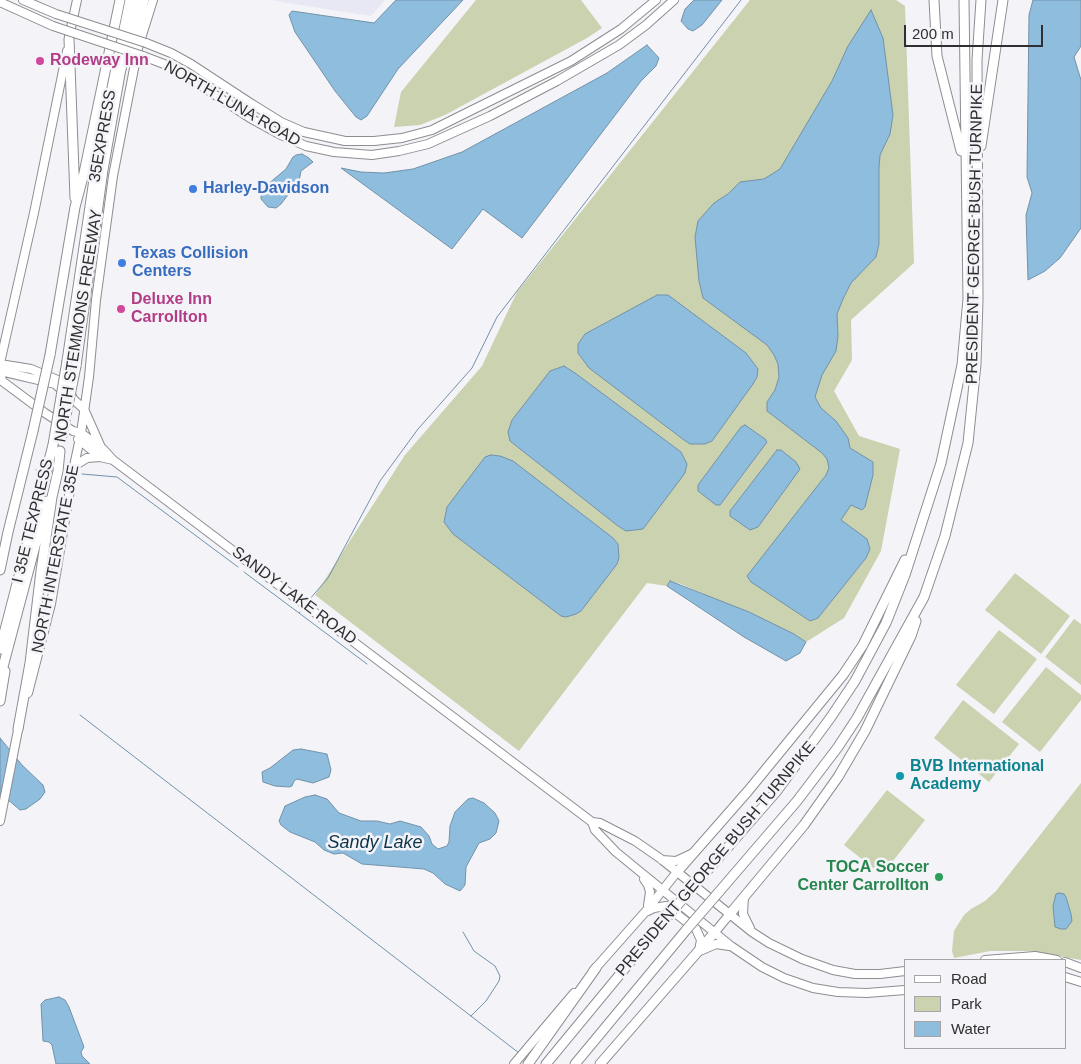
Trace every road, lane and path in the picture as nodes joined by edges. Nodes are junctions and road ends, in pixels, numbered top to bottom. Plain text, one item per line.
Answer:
1 (23, 0) edge
2 (77, 0) edge
3 (120, 0) edge
4 (130, 0) edge
5 (137, 0) edge
6 (144, 0) edge
7 (153, 0) edge
8 (656, 0) edge
9 (674, 0) edge
10 (934, 0) edge
11 (964, 0) edge
12 (981, 0) edge
13 (1003, 0) edge
14 (0, 2) edge
15 (69, 39) junction
16 (120, 74) junction
17 (966, 179) junction
18 (976, 181) junction
19 (76, 207) junction
20 (6, 338) junction
21 (0, 348) edge
22 (67, 361) joint
23 (0, 364) edge
24 (0, 370) edge
25 (74, 400) junction
26 (84, 409) junction
27 (78, 435) junction
28 (100, 447) junction
29 (56, 448) junction
30 (100, 457) junction
31 (114, 460) junction
32 (74, 466) junction
33 (921, 528) junction
34 (8, 532) junction
35 (0, 549) edge
36 (0, 570) edge
37 (924, 597) junction
38 (4, 648) edge
39 (0, 678) edge
40 (0, 701) edge
41 (18, 729) junction
42 (0, 821) edge
43 (592, 822) junction
44 (691, 854) junction
45 (662, 860) junction
46 (676, 872) junction
47 (640, 873) junction
48 (662, 891) junction
49 (744, 897) junction
50 (646, 911) junction
51 (729, 915) junction
52 (715, 932) junction
53 (752, 932) junction
54 (731, 946) junction
55 (698, 952) junction
56 (997, 959) edge
57 (1052, 959) edge
58 (1066, 962) edge
59 (596, 968) joint
60 (1081, 968) edge
61 (904, 971) edge
62 (1066, 977) edge
63 (1081, 982) edge
64 (904, 990) edge
65 (543, 1035) junction
66 (576, 1062) edge
67 (514, 1064) edge
68 (528, 1064) edge
69 (546, 1064) edge
70 (600, 1064) edge

1 - 8 main road, NORTH LUNA ROAD, bridge
2 - 15 main road
3 - 19 highway, NORTH STEMMONS FREEWAY
4 - 22 highway, 35EXPRESS
5 - 16 highway, NORTH STEMMONS FREEWAY
6 - 16 highway
7 - 26 main road, NORTH INTERSTATE 35E
9 - 14 main road, NORTH LUNA ROAD, bridge
10 - 17 highway
11 - 17 highway, PRESIDENT GEORGE BUSH TURNPIKE
12 - 18 highway, PRESIDENT GEORGE BUSH TURNPIKE
13 - 18 highway
15 - 19 highway
15 - 20 main road
16 - 29 highway, NORTH STEMMONS FREEWAY, bridge
17 - 33 highway, PRESIDENT GEORGE BUSH TURNPIKE
18 - 37 highway, PRESIDENT GEORGE BUSH TURNPIKE
19 - 34 highway, NORTH STEMMONS FREEWAY, bridge
20 - 21 main road
20 - 23 main road
22 - 29 highway, I 35E TEXPRESS, bridge
23 - 25 main road
24 - 25 main road, SANDY LAKE ROAD
24 - 27 main road, SANDY LAKE ROAD
25 - 26 main road
26 - 27 main road, NORTH INTERSTATE 35E
26 - 28 main road
27 - 28 main road, SANDY LAKE ROAD
27 - 30 main road
27 - 32 main road, NORTH INTERSTATE 35E
28 - 31 main road, SANDY LAKE ROAD
29 - 38 highway, I 35E TEXPRESS
29 - 41 highway
30 - 31 main road
30 - 32 main road
31 - 43 main road, SANDY LAKE ROAD
32 - 41 main road, NORTH INTERSTATE 35E
33 - 44 highway
33 - 69 highway, PRESIDENT GEORGE BUSH TURNPIKE, bridge
34 - 35 highway
34 - 36 highway, NORTH STEMMONS FREEWAY
37 - 49 highway
37 - 66 highway, PRESIDENT GEORGE BUSH TURNPIKE, bridge
38 - 39 highway
38 - 40 highway
41 - 42 main road, NORTH INTERSTATE 35E
43 - 45 main road, SANDY LAKE ROAD
43 - 47 main road, SANDY LAKE ROAD
44 - 45 main road
44 - 46 highway
45 - 46 main road, SANDY LAKE ROAD
46 - 48 main road
46 - 51 main road, SANDY LAKE ROAD
47 - 48 main road, SANDY LAKE ROAD
47 - 50 main road
48 - 50 main road
48 - 52 main road, SANDY LAKE ROAD
49 - 51 highway
49 - 53 main road
50 - 55 main road
50 - 59 main road
51 - 52 main road
51 - 53 main road, SANDY LAKE ROAD
52 - 54 main road, SANDY LAKE ROAD
52 - 55 highway
53 - 61 main road, SANDY LAKE ROAD
54 - 55 main road
54 - 64 main road, SANDY LAKE ROAD
55 - 70 highway
56 - 57 main road
58 - 60 main road
59 - 65 highway
62 - 63 main road
65 - 67 main road
65 - 68 highway

